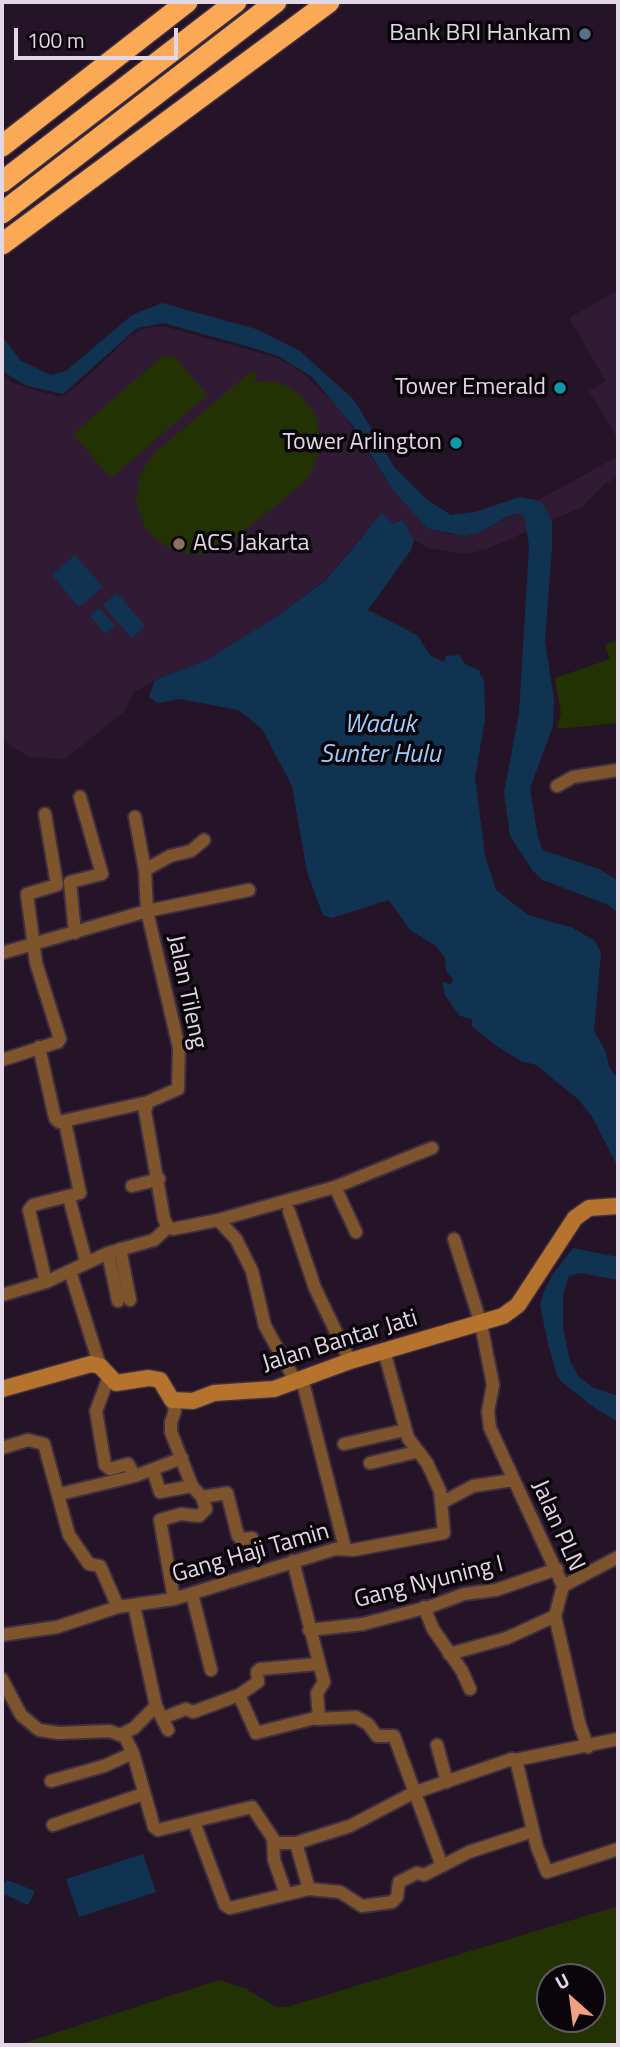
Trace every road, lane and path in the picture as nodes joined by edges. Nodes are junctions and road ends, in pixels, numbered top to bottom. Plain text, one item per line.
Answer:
1 (187, 2) edge
2 (236, 2) edge
3 (276, 2) edge
4 (328, 2) edge
5 (2, 146) edge
6 (2, 181) edge
7 (3, 211) edge
8 (7, 240) edge
9 (618, 770) edge
10 (557, 786) dead end
11 (80, 797) dead end
12 (45, 814) dead end
13 (135, 817) dead end
14 (204, 840) dead end
15 (145, 870) junction
16 (249, 890) dead end
17 (147, 911) junction
18 (75, 933) junction
19 (34, 946) junction
20 (2, 953) edge
21 (39, 1047) junction
22 (2, 1060) edge
23 (148, 1102) junction
24 (65, 1122) junction
25 (432, 1148) dead end
26 (159, 1179) junction
27 (132, 1186) dead end
28 (335, 1187) junction
29 (69, 1198) junction
30 (618, 1206) edge
31 (289, 1211) dead end
32 (218, 1220) junction
33 (168, 1227) junction
34 (356, 1232) dead end
35 (454, 1239) dead end
36 (114, 1251) junction
37 (86, 1261) junction
38 (70, 1271) junction
39 (46, 1282) junction
40 (2, 1295) edge
41 (124, 1301) dead end
42 (481, 1324) junction
43 (384, 1352) junction
44 (350, 1362) junction
45 (104, 1372) junction
46 (299, 1381) junction
47 (2, 1389) edge
48 (172, 1400) junction
49 (405, 1430) junction
50 (344, 1444) dead end
51 (2, 1448) edge
52 (416, 1452) junction
53 (182, 1458) junction
54 (370, 1463) dead end
55 (153, 1470) junction
56 (135, 1476) junction
57 (513, 1480) junction
58 (192, 1486) junction
59 (60, 1494) junction
60 (202, 1497) junction
61 (443, 1502) junction
62 (255, 1546) dead end
63 (345, 1548) junction
64 (618, 1558) edge
65 (293, 1561) junction
66 (557, 1569) junction
67 (563, 1586) junction
68 (192, 1594) junction
69 (174, 1599) junction
70 (134, 1605) junction
71 (118, 1606) junction
72 (424, 1608) junction
73 (555, 1616) junction
74 (309, 1630) junction
75 (2, 1635) edge
76 (449, 1654) junction
77 (318, 1664) junction
78 (211, 1670) dead end
79 (2, 1679) edge
80 (470, 1689) dead end
81 (239, 1695) junction
82 (162, 1718) junction
83 (317, 1719) junction
84 (122, 1734) junction
85 (618, 1739) edge
86 (437, 1745) dead end
87 (588, 1746) junction
88 (133, 1753) junction
89 (515, 1760) junction
90 (51, 1782) dead end
91 (447, 1782) junction
92 (413, 1793) junction
93 (143, 1794) junction
94 (194, 1822) junction
95 (53, 1825) dead end
96 (533, 1831) junction
97 (273, 1840) junction
98 (296, 1843) junction
99 (618, 1849) edge
100 (442, 1866) junction
101 (309, 1889) junction
102 (286, 1894) junction

1 - 5 highway
2 - 6 highway
3 - 7 highway
4 - 8 highway
9 - 10 street
11 - 18 street
12 - 19 street
13 - 15 street
14 - 15 street
15 - 17 street
16 - 17 street
17 - 18 street, Jalan Tileng
17 - 23 street, Jalan Tileng
18 - 19 street, Jalan Tileng
19 - 20 street, Jalan Tileng
19 - 21 street
21 - 22 street
21 - 24 street
23 - 24 street, Jalan Tileng
23 - 26 street
24 - 29 street
25 - 28 street
26 - 27 street
26 - 33 street
28 - 32 street
28 - 34 street
29 - 37 street
29 - 39 street
30 - 42 street, Jalan Bantar Jati
31 - 44 street
32 - 33 street
32 - 46 street
33 - 36 street
35 - 42 street, Jalan PLN
36 - 37 street
36 - 41 street
37 - 38 street
38 - 39 street
38 - 45 street
39 - 40 street
42 - 43 street, Jalan Bantar Jati
42 - 57 street, Jalan PLN
43 - 44 street, Jalan Bantar Jati
43 - 49 street, Gang Haji Tamin
44 - 46 street, Jalan Bantar Jati
45 - 47 street
45 - 48 street
45 - 56 street
46 - 48 street, Jalan Bantar Jati
46 - 63 street
48 - 53 street
49 - 50 street
49 - 52 street, Gang Haji Tamin
51 - 59 street
52 - 54 street
52 - 61 street, Gang Haji Tamin
53 - 55 street
53 - 58 street
55 - 56 street
55 - 58 street
56 - 59 street
57 - 61 street
57 - 66 street, Jalan PLN
58 - 60 street
59 - 71 street
60 - 62 street
60 - 69 street
61 - 63 street, Gang Haji Tamin
63 - 65 street, Gang Haji Tamin
64 - 67 street
65 - 68 street, Gang Haji Tamin
65 - 74 street
66 - 67 street, Jalan PLN
66 - 72 street, Gang Nyuning I
67 - 73 street, Jalan PLN
68 - 69 street, Gang Haji Tamin
68 - 78 street
69 - 70 street, Gang Haji Tamin
70 - 71 street, Gang Haji Tamin
70 - 82 street
71 - 75 street, Gang Haji Tamin
72 - 74 street, Gang Nyuning I
72 - 76 street
73 - 76 street
73 - 87 street, Jalan PLN
74 - 77 street
76 - 80 street
77 - 81 street
77 - 83 street
79 - 84 street
81 - 82 street
81 - 83 street
82 - 84 street
83 - 92 street
84 - 88 street
85 - 87 street
86 - 91 street
87 - 89 street
88 - 90 street
88 - 93 street
89 - 91 street
89 - 96 street
91 - 92 street
92 - 98 street
92 - 100 street
93 - 94 street
93 - 95 street
94 - 97 street
94 - 102 street
96 - 99 street
96 - 100 street
97 - 98 street
97 - 102 street
98 - 101 street
100 - 101 street
101 - 102 street

